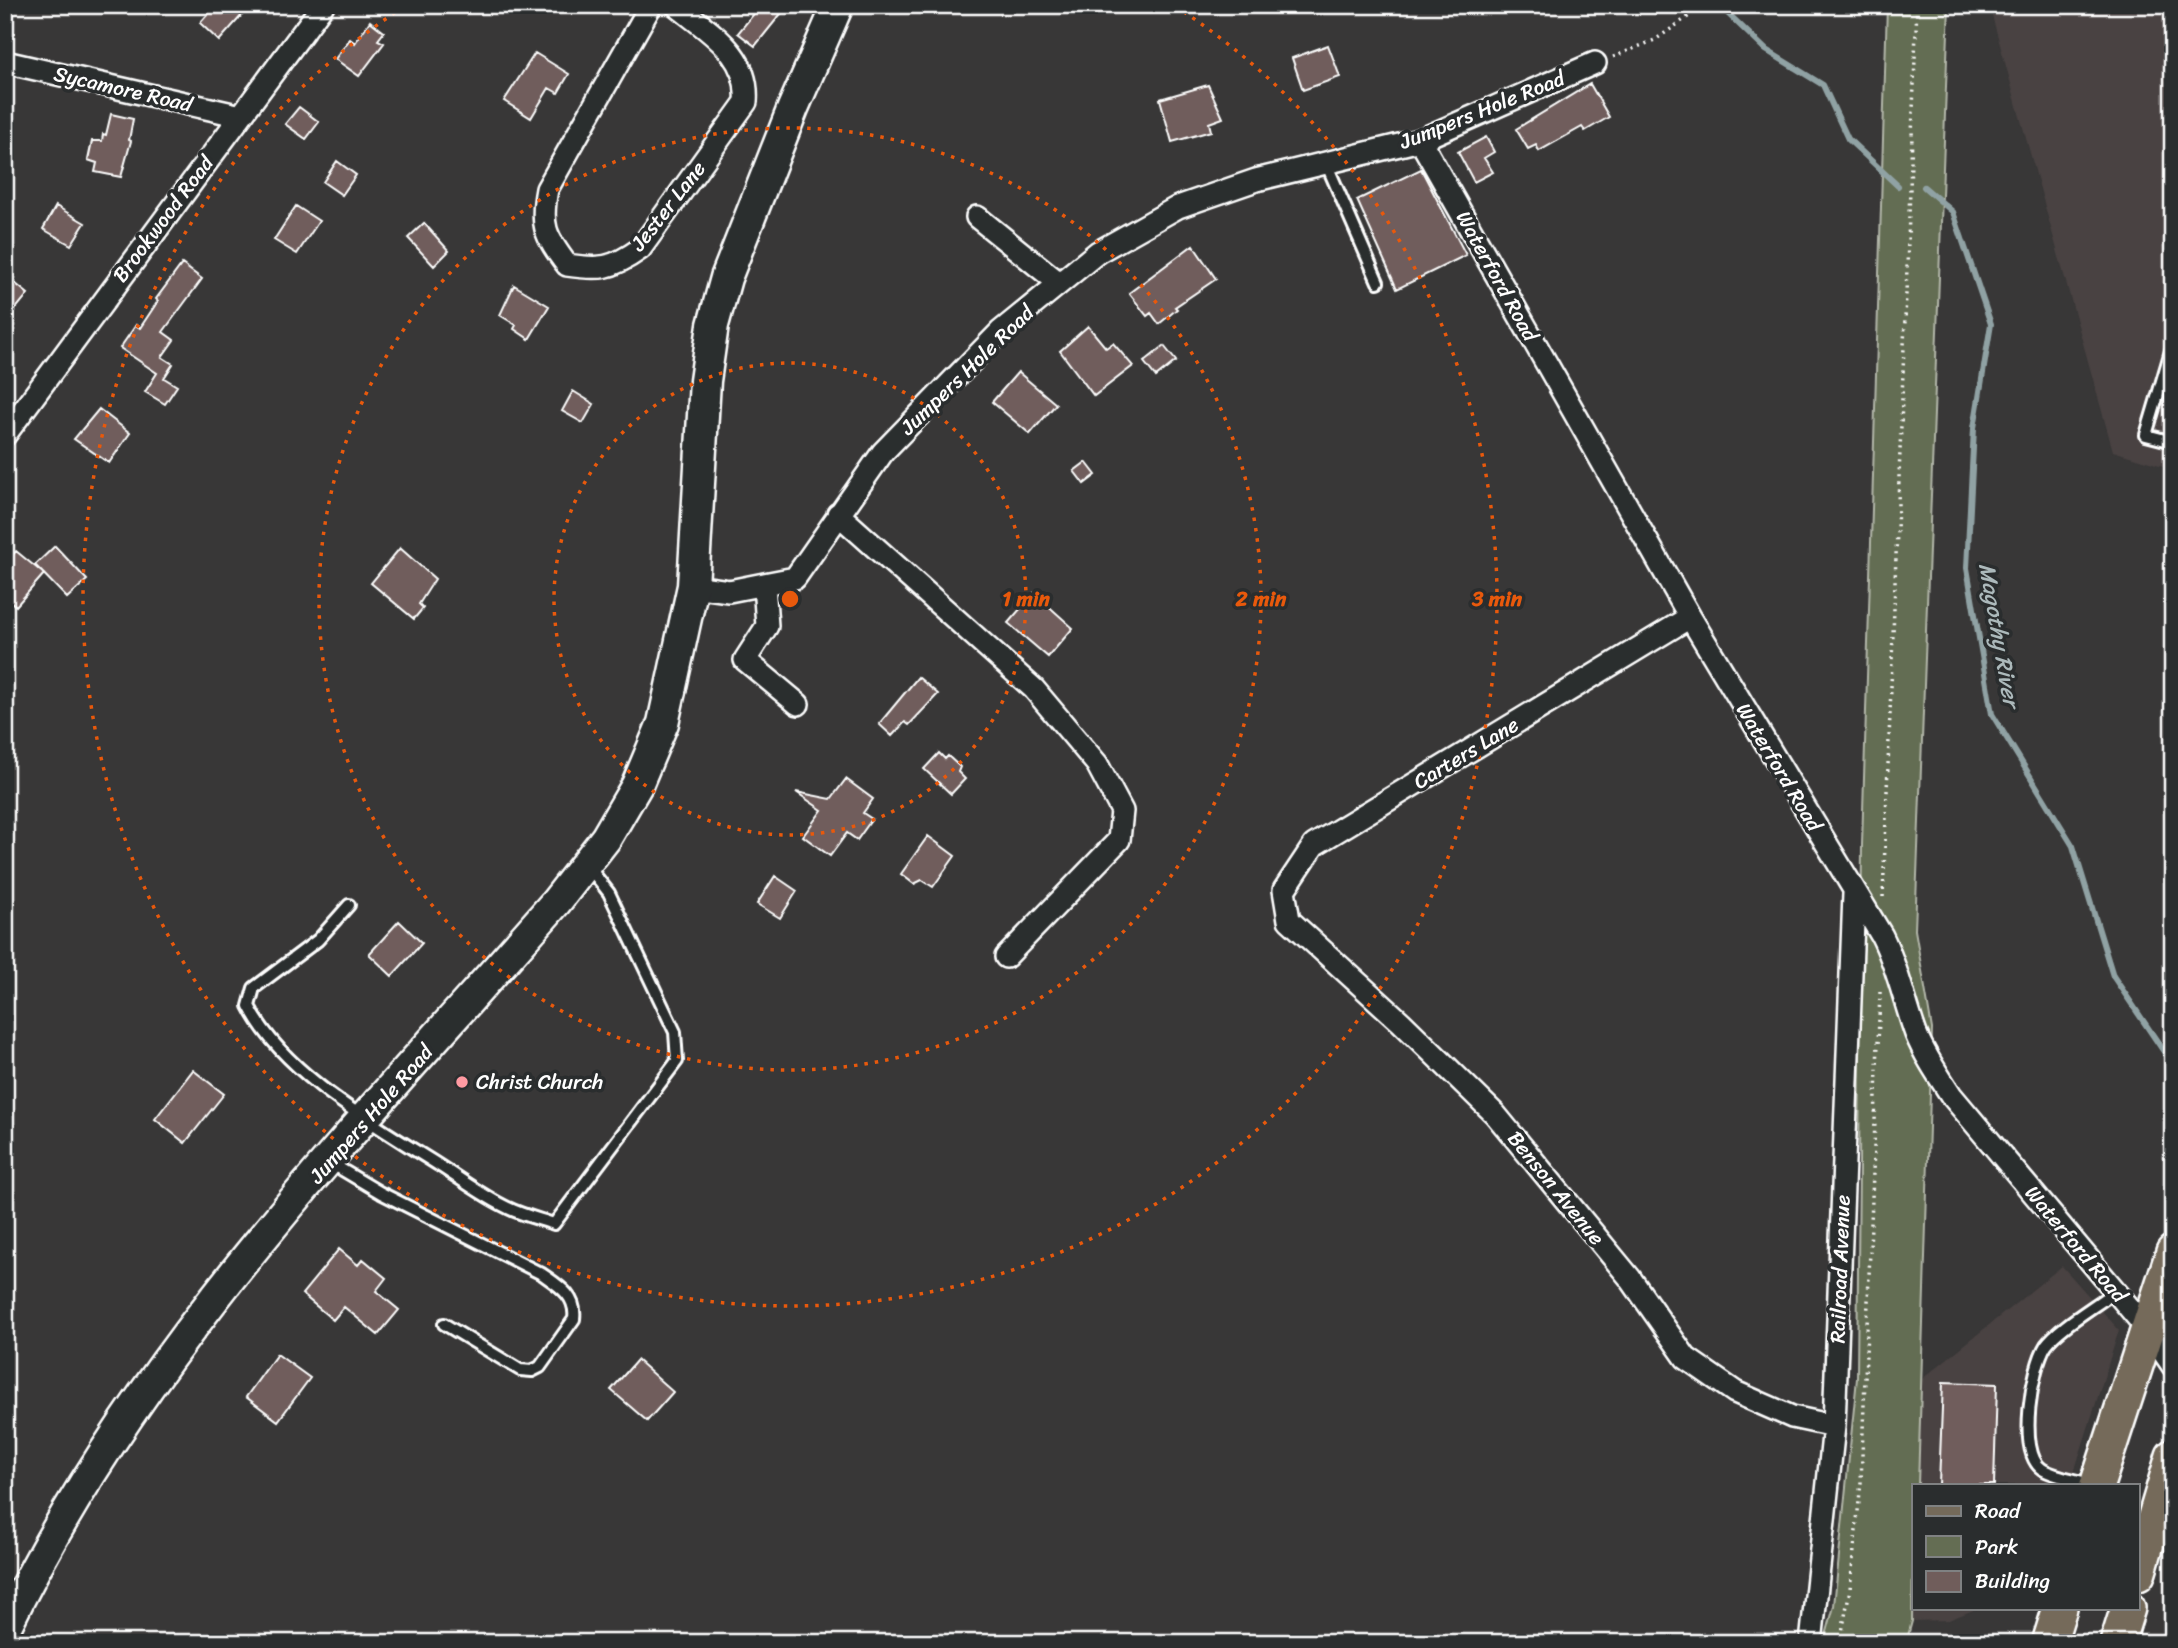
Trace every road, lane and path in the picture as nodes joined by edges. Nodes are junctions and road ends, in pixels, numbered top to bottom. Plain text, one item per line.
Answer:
1 (323, 5) edge
2 (651, 5) edge
3 (676, 5) edge
4 (838, 5) edge
5 (1705, 5) edge
6 (1917, 5) edge
7 (5, 62) edge
8 (1595, 63) joint
9 (241, 116) junction
10 (1420, 140) junction
11 (1325, 163) junction
12 (977, 217) dead end
13 (1378, 282) dead end
14 (1059, 283) junction
15 (2173, 344) edge
16 (5, 435) edge
17 (2173, 442) edge
18 (838, 514) junction
19 (764, 584) junction
20 (693, 586) junction
21 (1690, 617) junction
22 (798, 704) dead end
23 (587, 863) junction
24 (1854, 894) junction
25 (349, 905) dead end
26 (1289, 920) joint
27 (1882, 936) junction
28 (1006, 957) dead end
29 (1880, 990) dead end
30 (366, 1119) junction
31 (329, 1162) junction
32 (2173, 1252) edge
33 (2115, 1291) junction
34 (444, 1324) dead end
35 (2148, 1330) junction
36 (2173, 1366) edge
37 (1834, 1426) junction
38 (2173, 1456) edge
39 (2093, 1484) edge
40 (2096, 1484) edge
41 (2140, 1567) edge
42 (2059, 1610) edge
43 (2127, 1610) edge
44 (5, 1628) edge
45 (1811, 1643) edge
46 (1840, 1643) edge
47 (2049, 1643) edge
48 (2117, 1643) edge

1 - 9 street, Brookwood Road
2 - 3 street, Jester Lane
4 - 20 main road, Jumpers Hole Road
5 - 8 path
6 - 27 path
7 - 9 street, Sycamore Road
8 - 10 street, Jumpers Hole Road
9 - 16 street, Brookwood Road
10 - 11 street, Jumpers Hole Road
10 - 21 street, Waterford Road
11 - 13 lane
11 - 14 street, Jumpers Hole Road
12 - 14 street
14 - 18 street, Jumpers Hole Road
15 - 17 lane
18 - 19 street, Jumpers Hole Road
18 - 28 street
19 - 20 street, Jumpers Hole Road
19 - 22 street
20 - 23 main road, Jumpers Hole Road
21 - 24 street, Waterford Road
21 - 26 street, Carters Lane
23 - 30 main road, Jumpers Hole Road
23 - 30 lane
24 - 27 street, Waterford Road
24 - 37 street, Railroad Avenue
25 - 30 lane
26 - 37 street, Benson Avenue
27 - 33 street, Waterford Road
29 - 46 path
30 - 31 main road, Jumpers Hole Road
31 - 34 lane
31 - 44 main road, Jumpers Hole Road
32 - 35 main road
33 - 35 street, Waterford Road
33 - 39 lane
35 - 36 street, Waterford Road
35 - 40 main road
37 - 45 street, Railroad Avenue
38 - 41 main road
42 - 47 main road
43 - 48 main road

